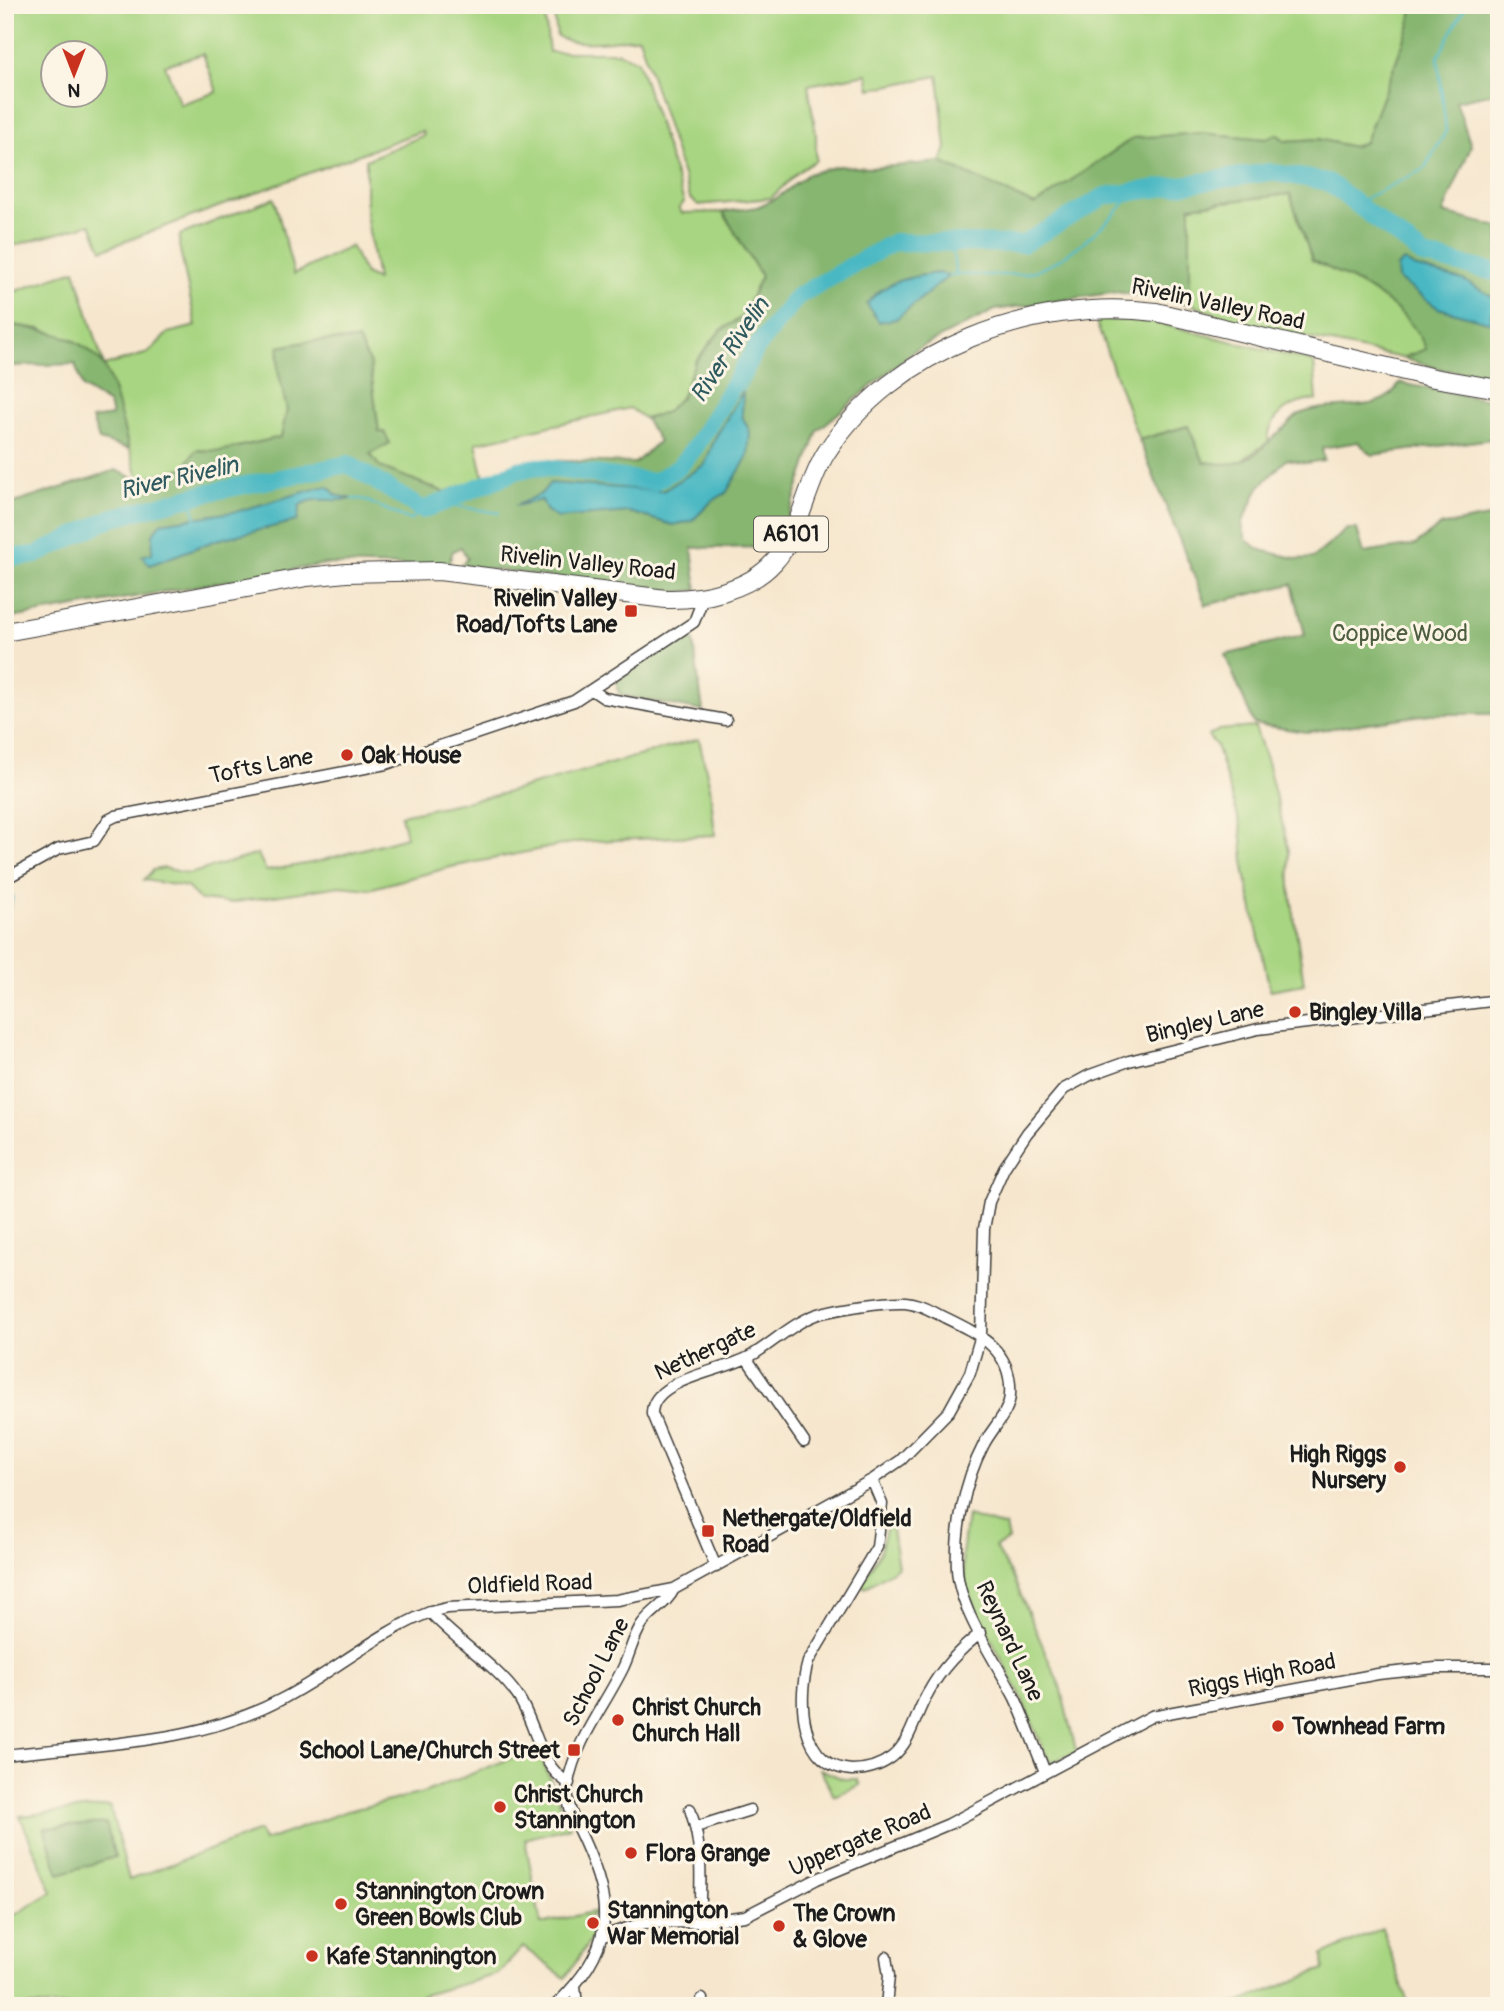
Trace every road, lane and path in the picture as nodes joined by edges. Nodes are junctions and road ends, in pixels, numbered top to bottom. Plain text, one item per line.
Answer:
1 (1499, 389) edge
2 (704, 596) junction
3 (5, 632) edge
4 (592, 690) junction
5 (726, 720) dead end
6 (5, 879) edge
7 (1499, 1000) edge
8 (981, 1335) junction
9 (747, 1359) junction
10 (804, 1442) dead end
11 (872, 1480) junction
12 (716, 1567) junction
13 (674, 1589) junction
14 (430, 1612) junction
15 (981, 1633) junction
16 (1499, 1668) edge
17 (5, 1755) edge
18 (1045, 1772) junction
19 (569, 1783) junction
20 (690, 1809) dead end
21 (750, 1810) dead end
22 (696, 1827) junction
23 (699, 1922) junction
24 (603, 1936) junction
25 (886, 1957) dead end
26 (575, 1986) junction
27 (1499, 2003) edge
28 (555, 2006) edge
29 (577, 2006) edge
30 (886, 2006) edge
31 (1494, 2006) edge

1 - 2 main road, Rivelin Valley Road / A6101
2 - 3 main road, Rivelin Valley Road / A6101
2 - 4 street, Tofts Lane
4 - 5 street
4 - 6 street, Tofts Lane
7 - 8 street, Bingley Lane
8 - 9 street, Nethergate
8 - 11 street, Oldfield Road
8 - 15 street, Reynard Lane
9 - 10 street
9 - 12 street, Nethergate
11 - 12 street, Oldfield Road
11 - 15 street
12 - 13 street, Oldfield Road
13 - 14 street, Oldfield Road
13 - 19 street, School Lane
14 - 17 street, Oldfield Road
14 - 19 street
15 - 18 street, Reynard Lane
16 - 18 street, Riggs High Road
18 - 23 street, Uppergate Road
19 - 24 street
20 - 22 street
21 - 22 street
22 - 23 street
23 - 24 street, Uppergate Road
24 - 26 street
25 - 30 street
26 - 28 street
26 - 29 street
27 - 31 street

